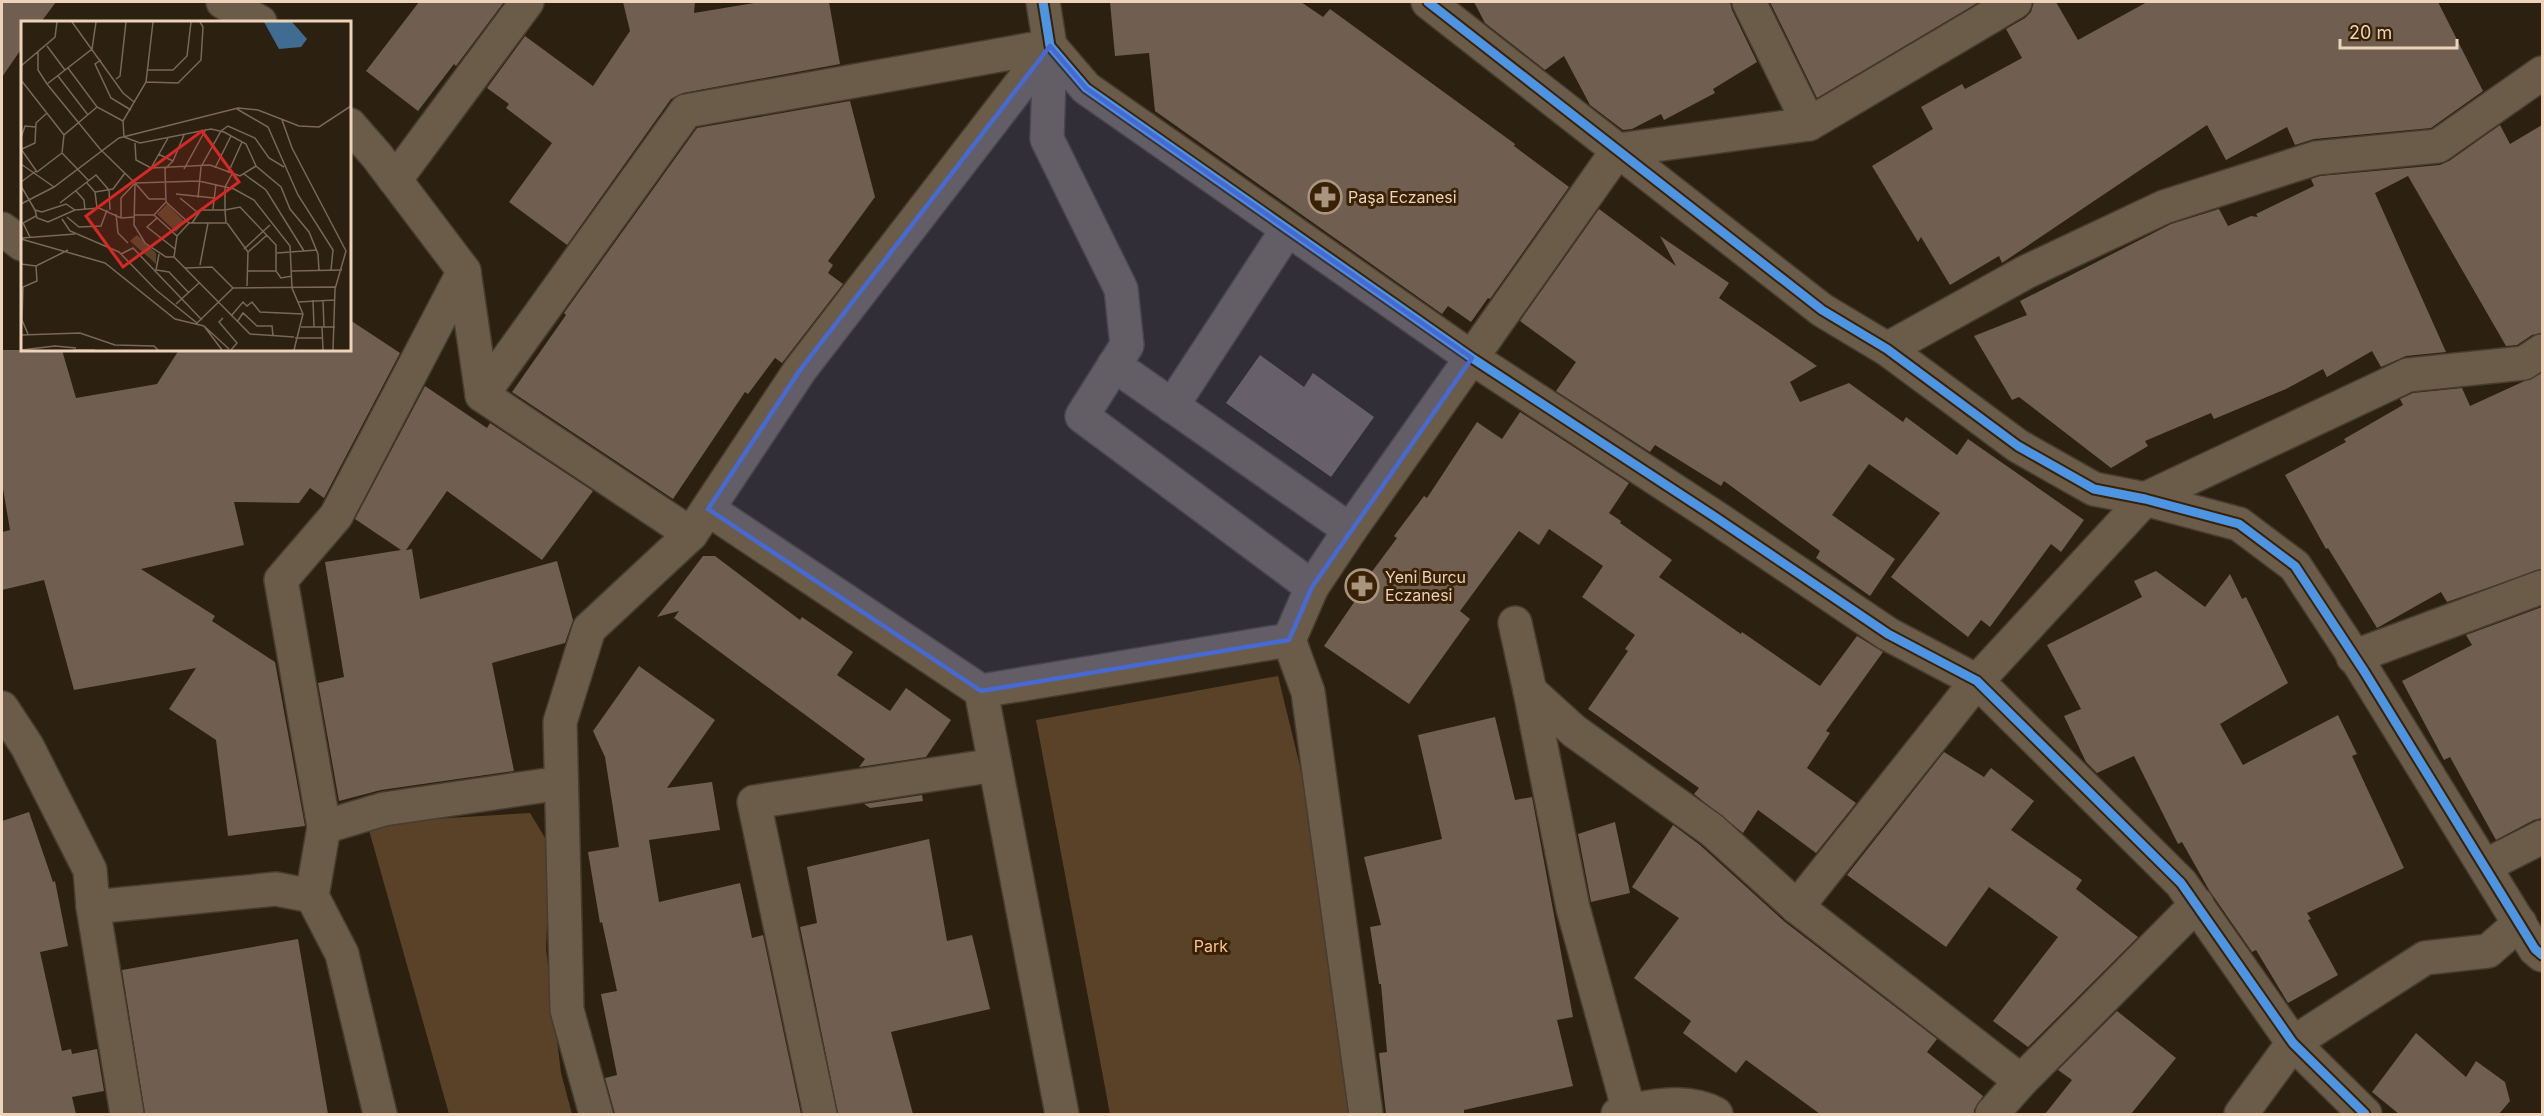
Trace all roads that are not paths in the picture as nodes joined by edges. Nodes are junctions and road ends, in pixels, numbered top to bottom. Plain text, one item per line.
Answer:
1 (527, 2) edge
2 (1043, 2) edge
3 (1428, 2) edge
4 (1749, 2) edge
5 (2015, 2) edge
6 (1050, 46) junction
7 (2542, 73) edge
8 (1809, 124) junction
9 (352, 132) edge
10 (1618, 150) junction
11 (395, 180) junction
12 (2, 229) edge
13 (1287, 230) junction
14 (21, 243) edge
15 (464, 271) junction
16 (1887, 349) junction
17 (2542, 351) edge
18 (1472, 358) junction
19 (1114, 365) junction
20 (482, 395) junction
21 (1173, 406) junction
22 (2145, 499) junction
23 (699, 521) junction
24 (1350, 530) junction
25 (1312, 587) junction
26 (2542, 588) edge
27 (1515, 623) dead end
28 (1289, 640) junction
29 (2353, 657) junction
30 (1977, 681) junction
31 (981, 690) junction
32 (1530, 691) junction
33 (2, 708) edge
34 (995, 765) junction
35 (561, 783) junction
36 (324, 827) junction
37 (2542, 837) edge
38 (2485, 866) junction
39 (312, 896) junction
40 (2198, 904) junction
41 (1797, 907) junction
42 (93, 908) junction
43 (2520, 923) junction
44 (2542, 955) edge
45 (2293, 1042) junction
46 (2021, 1081) junction
47 (1624, 1113) edge
48 (127, 1114) edge
49 (380, 1114) edge
50 (596, 1114) edge
51 (820, 1114) edge
52 (1062, 1114) edge
53 (1366, 1114) edge
54 (1716, 1114) edge
55 (1992, 1114) edge
56 (2241, 1114) edge
57 (2365, 1114) edge

1 - 11 street
2 - 6 street
3 - 10 street
4 - 8 street
5 - 8 street
6 - 13 street
6 - 19 street
6 - 20 street
6 - 23 street
7 - 16 street
8 - 10 street
9 - 11 street
10 - 16 street
10 - 18 street
11 - 15 street
12 - 14 street
13 - 18 street
13 - 21 street
15 - 20 street
15 - 36 street
16 - 22 street
17 - 22 street
18 - 24 street
18 - 30 street
19 - 21 street
19 - 25 street
20 - 23 street
21 - 24 street
22 - 29 street
22 - 30 street
23 - 31 street
23 - 35 street
24 - 25 street
25 - 28 street
26 - 29 street
27 - 32 street
28 - 31 street
28 - 53 street
29 - 38 street
30 - 40 street
30 - 41 street
31 - 34 street
32 - 41 street
32 - 47 street
33 - 42 street
34 - 51 street
34 - 52 street
35 - 36 street
35 - 50 street
36 - 39 street
37 - 38 street
38 - 43 street
39 - 42 street
39 - 49 street
40 - 45 street
40 - 46 street
41 - 46 street
42 - 48 street
43 - 44 street
43 - 45 street
45 - 56 street
45 - 57 street
46 - 55 street
47 - 54 street

